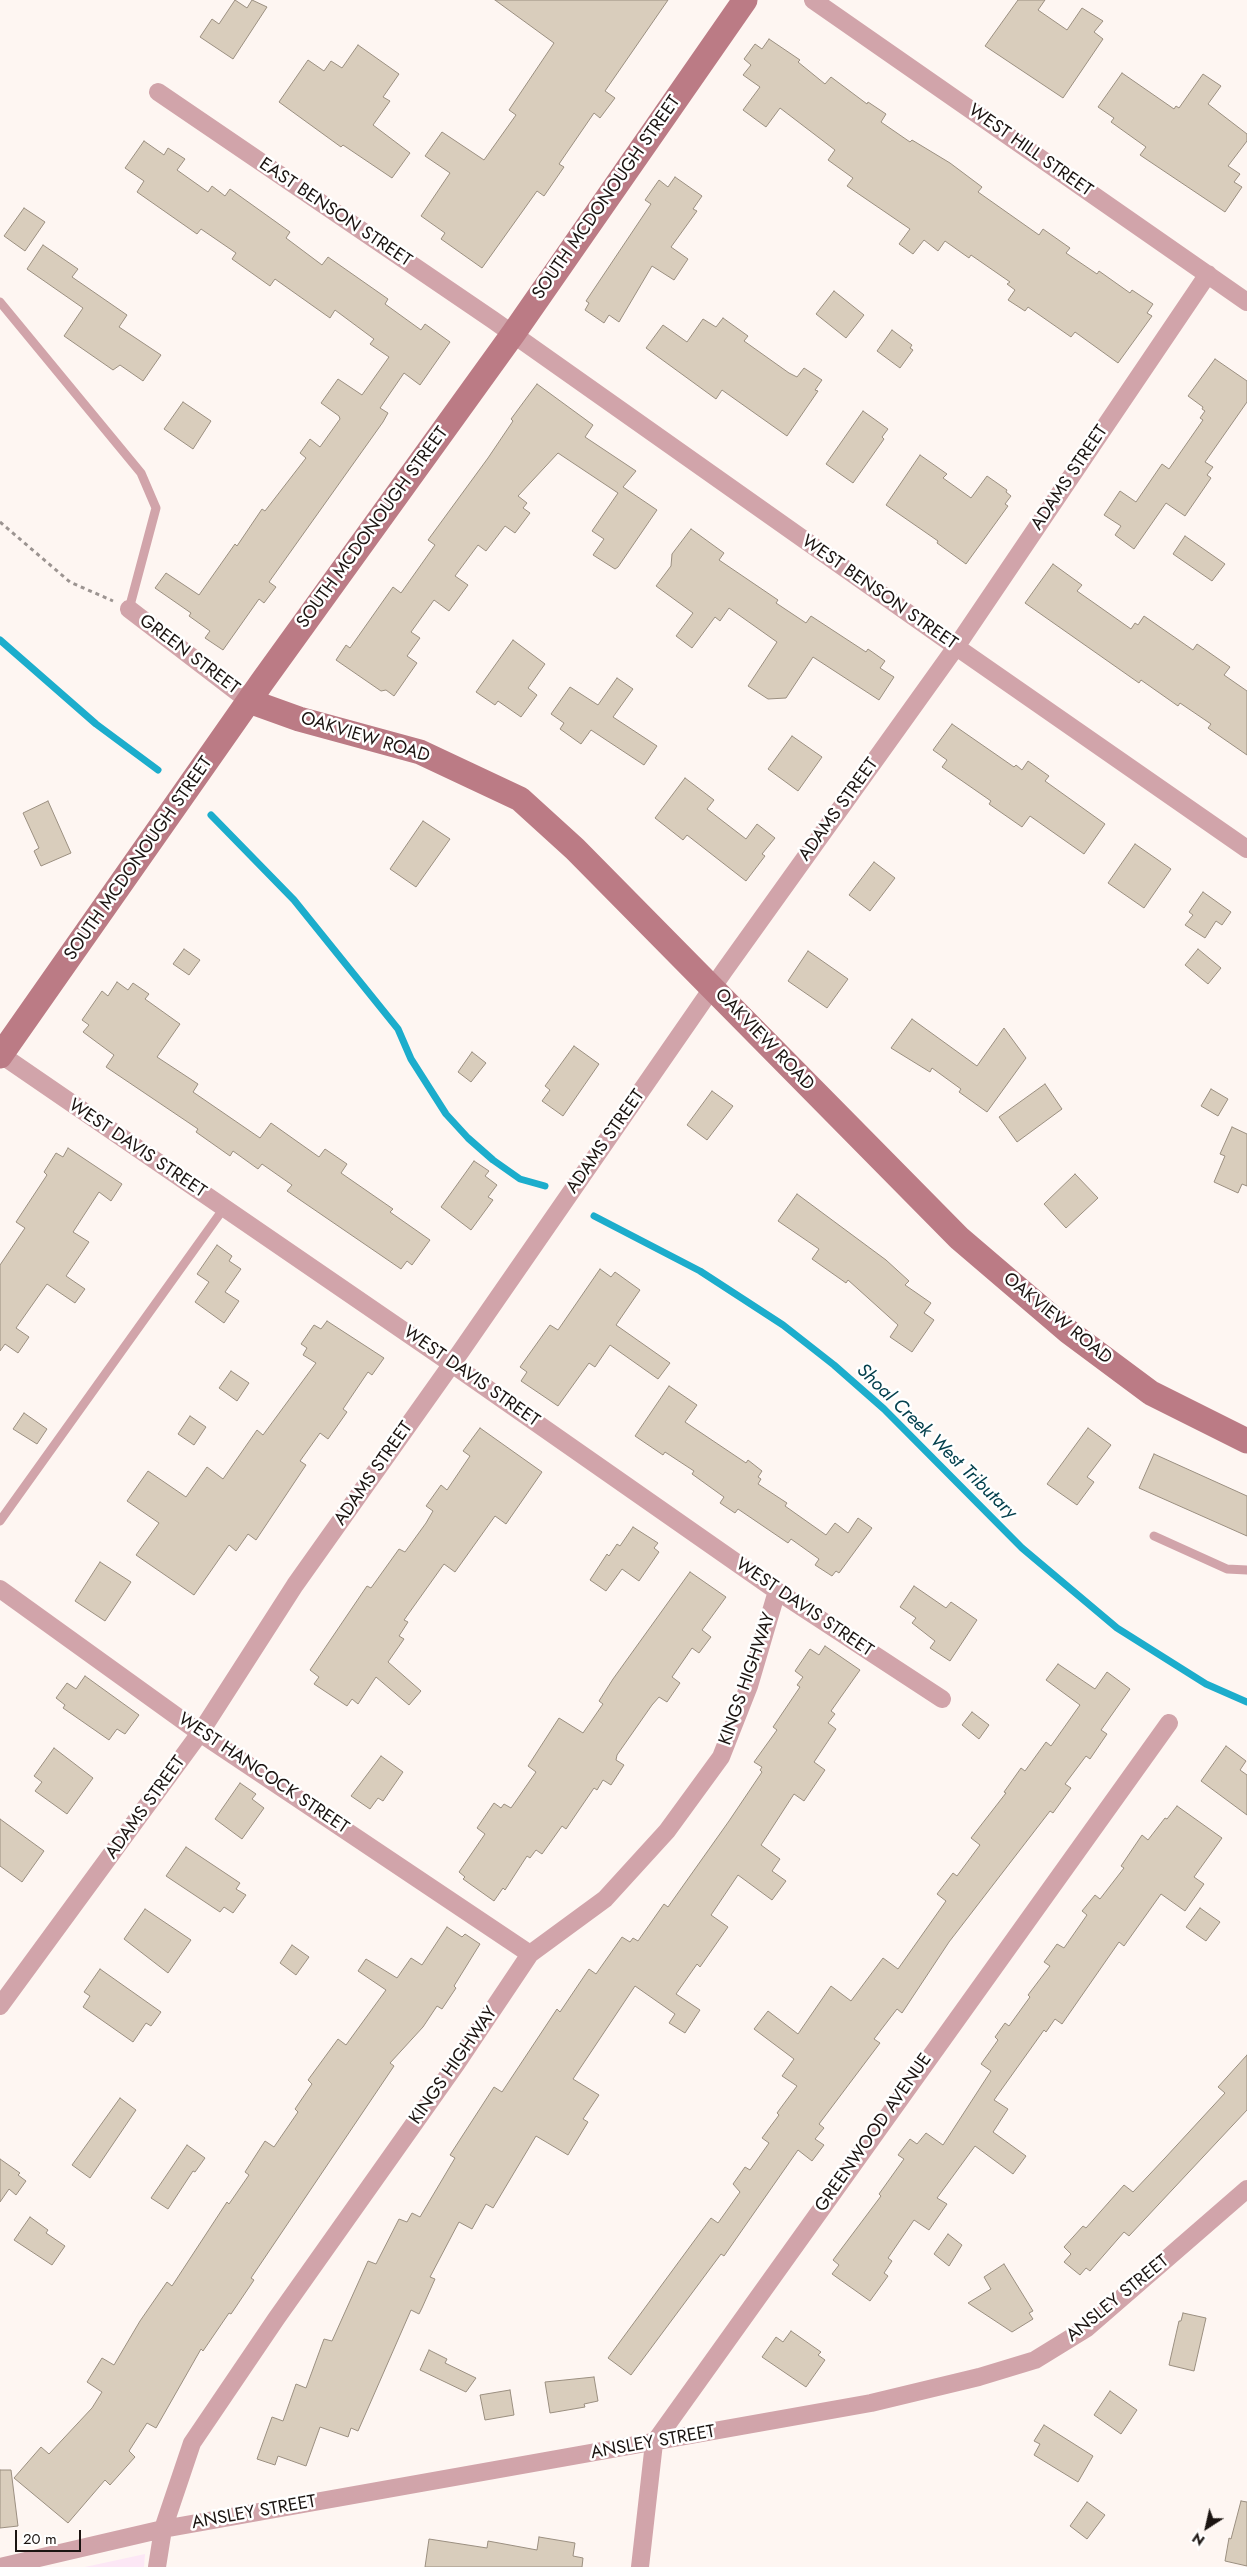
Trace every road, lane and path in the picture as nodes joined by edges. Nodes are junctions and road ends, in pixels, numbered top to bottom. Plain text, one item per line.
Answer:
1 (745, 0) edge
2 (814, 0) edge
3 (158, 92) dead end
4 (1208, 274) junction
5 (0, 302) edge
6 (1247, 302) edge
7 (513, 334) junction
8 (0, 522) edge
9 (122, 606) junction
10 (956, 647) junction
11 (249, 701) junction
12 (1247, 849) edge
13 (712, 988) junction
14 (0, 1055) edge
15 (224, 1208) junction
16 (452, 1364) junction
17 (1247, 1441) edge
18 (0, 1521) edge
19 (1154, 1536) dead end
20 (1247, 1570) edge
21 (0, 1589) edge
22 (777, 1591) junction
23 (942, 1699) dead end
24 (1169, 1723) dead end
25 (200, 1733) junction
26 (530, 1954) junction
27 (0, 2006) edge
28 (1247, 2189) edge
29 (654, 2443) junction
30 (163, 2529) junction
31 (0, 2567) edge
32 (157, 2567) edge
33 (640, 2567) edge

1 - 7 street, SOUTH MCDONOUGH STREET
2 - 4 street, WEST HILL STREET
3 - 7 street, EAST BENSON STREET
4 - 6 street, WEST HILL STREET
4 - 10 street, ADAMS STREET
5 - 9 lane
7 - 10 street, WEST BENSON STREET
7 - 11 street, SOUTH MCDONOUGH STREET
8 - 9 path
9 - 11 street, GREEN STREET
10 - 12 street, WEST BENSON STREET
10 - 13 street, ADAMS STREET
11 - 13 street, OAKVIEW ROAD
11 - 14 street, SOUTH MCDONOUGH STREET
13 - 16 street, ADAMS STREET
13 - 17 street, OAKVIEW ROAD
14 - 15 street, WEST DAVIS STREET
15 - 16 street, WEST DAVIS STREET
15 - 18 lane
16 - 22 street, WEST DAVIS STREET
16 - 25 street, ADAMS STREET
19 - 20 lane
21 - 25 street, WEST HANCOCK STREET
22 - 23 street, WEST DAVIS STREET
22 - 26 street, KINGS HIGHWAY
24 - 29 street, GREENWOOD AVENUE
25 - 26 street, WEST HANCOCK STREET
25 - 27 street, ADAMS STREET
26 - 30 street, KINGS HIGHWAY
28 - 29 street, ANSLEY STREET
29 - 30 street, ANSLEY STREET
29 - 33 street, GREENWOOD AVENUE
30 - 31 street, ANSLEY STREET
30 - 32 street, KINGS HIGHWAY

